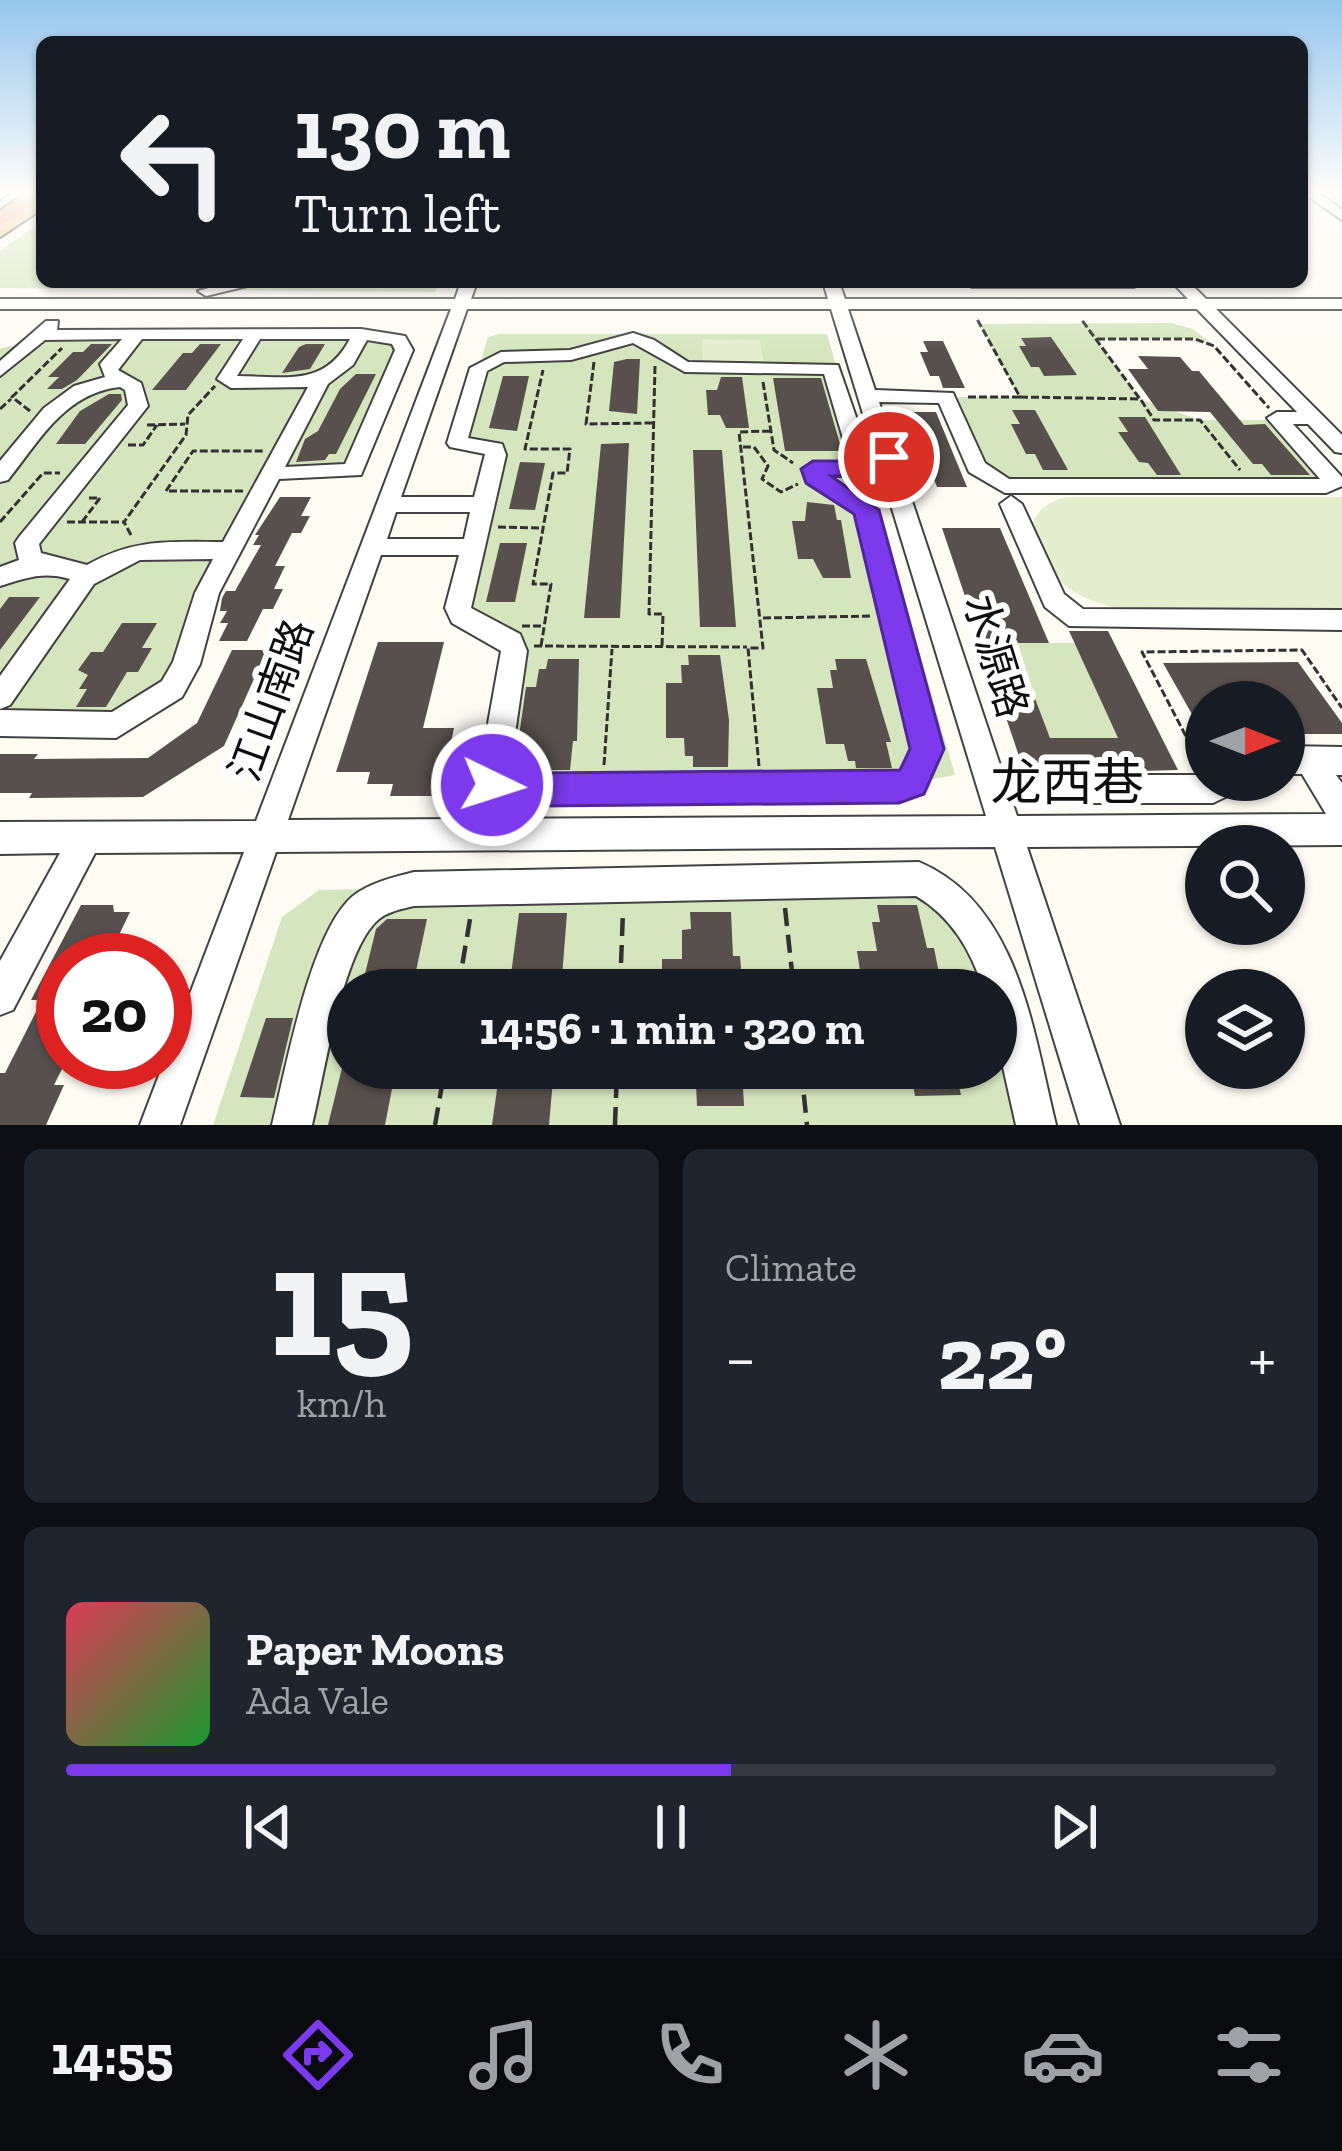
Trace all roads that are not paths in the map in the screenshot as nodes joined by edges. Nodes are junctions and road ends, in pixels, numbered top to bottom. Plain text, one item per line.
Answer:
1 (41, 288) dead end
2 (110, 288) edge
3 (297, 288) edge
4 (359, 288) edge
5 (1186, 288) edge
6 (451, 296) edge
7 (837, 299) edge
8 (286, 303) junction
9 (350, 303) junction
10 (0, 308) edge
11 (1342, 308) edge
12 (1206, 309) junction
13 (67, 312) junction
14 (136, 334) junction
15 (255, 334) junction
16 (361, 334) junction
17 (38, 337) junction
18 (0, 350) edge
19 (0, 371) edge
20 (121, 381) junction
21 (320, 381) junction
22 (869, 397) junction
23 (1313, 418) junction
24 (1342, 447) edge
25 (874, 457) junction
26 (284, 463) junction
27 (0, 476) edge
28 (387, 504) junction
29 (1011, 504) dead end
30 (478, 526) junction
31 (371, 547) junction
32 (230, 550) junction
33 (45, 566) junction
34 (0, 577) edge
35 (82, 580) junction
36 (1342, 620) edge
37 (0, 697) edge
38 (0, 723) edge
39 (1305, 760) edge
40 (1342, 761) edge
41 (1305, 770) edge
42 (1065, 788) dead end
43 (1185, 788) edge
44 (1342, 811) edge
45 (1342, 829) edge
46 (1006, 830) junction
47 (265, 837) junction
48 (0, 838) edge
49 (86, 838) junction
50 (0, 998) edge
51 (160, 1125) edge
52 (292, 1125) edge
53 (1036, 1125) edge
54 (1100, 1125) edge

1 - 2 street
3 - 8 street
4 - 9 street
5 - 12 street
6 - 7 street
6 - 9 street
6 - 13 street
6 - 28 street, 江山南路
7 - 12 street
7 - 12 street
7 - 22 street, 水源路
8 - 9 street
8 - 10 street
10 - 13 street
11 - 12 street
12 - 23 street
13 - 17 street
14 - 15 street
14 - 17 street
14 - 20 street
15 - 16 street
15 - 21 street
16 - 21 street
16 - 26 street
17 - 18 street
17 - 19 street
20 - 27 street
20 - 33 street
21 - 26 street
22 - 23 street
22 - 25 street, 水源路
23 - 24 street
25 - 30 street
25 - 30 street
25 - 46 street, 水源路
26 - 32 street
28 - 30 street
28 - 31 street, 江山南路
29 - 36 street
30 - 31 street
31 - 47 street, 江山南路
32 - 35 street
32 - 38 street
33 - 34 street
33 - 35 street
35 - 37 street
39 - 40 street
41 - 44 street
42 - 43 street
45 - 46 street, 龙西巷
46 - 47 street, 龙西巷
46 - 54 street, 水源路
47 - 49 street, 龙西巷
47 - 51 street, 江山南路
48 - 49 street, 龙西巷
49 - 50 street
52 - 53 street

